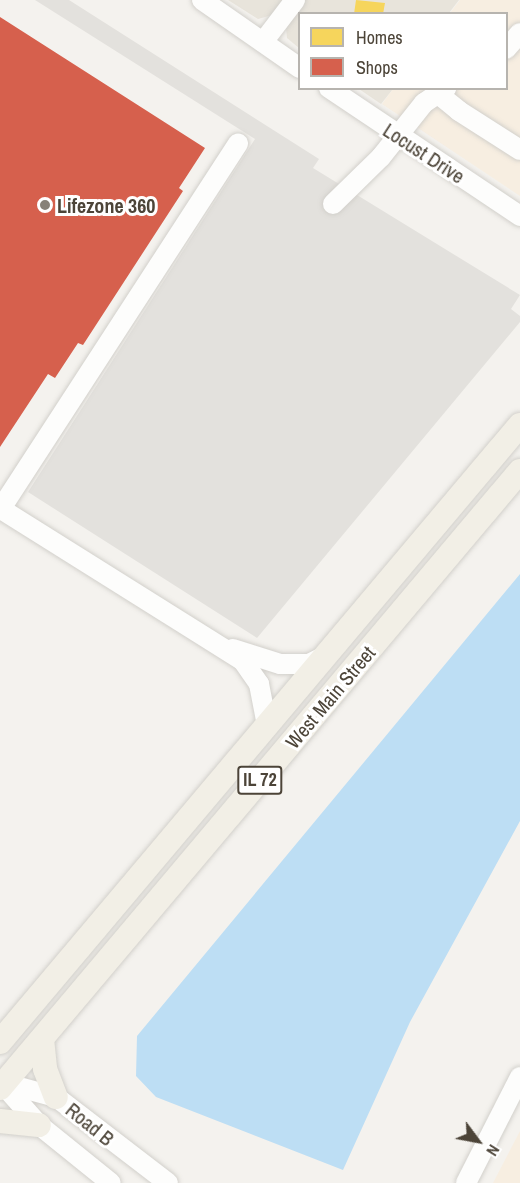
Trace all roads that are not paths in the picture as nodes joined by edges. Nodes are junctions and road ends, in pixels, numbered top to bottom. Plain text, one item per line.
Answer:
1 (202, 0) edge
2 (295, 0) edge
3 (520, 33) edge
4 (263, 42) junction
5 (508, 48) edge
6 (298, 67) edge
7 (332, 90) edge
8 (442, 91) edge
9 (398, 137) junction
10 (238, 144) dead end
11 (520, 150) edge
12 (333, 204) dead end
13 (520, 216) edge
14 (520, 425) edge
15 (520, 471) edge
16 (0, 510) edge
17 (219, 643) junction
18 (325, 656) junction
19 (267, 725) junction
20 (42, 1039) junction
21 (0, 1042) edge
22 (520, 1077) edge
23 (1, 1084) edge
24 (56, 1097) junction
25 (0, 1121) edge
26 (39, 1125) junction
27 (111, 1183) edge
28 (168, 1183) edge
29 (466, 1183) edge

1 - 4 street
2 - 4 street
3 - 5 street
4 - 6 street
7 - 9 street, Locust Drive
8 - 9 street
8 - 11 street
9 - 12 street
9 - 13 street, Locust Drive
10 - 16 street
14 - 18 main road, West Main Street / IL 72
15 - 20 main road, West Main Street / IL 72
16 - 17 street
17 - 18 street
17 - 19 street
18 - 19 main road, West Main Street / IL 72
19 - 21 main road, West Main Street / IL 72
20 - 23 main road, West Main Street / IL 72
20 - 24 main road
22 - 29 street
23 - 24 street, Road B
23 - 26 street, Road B
24 - 28 street, Road B
25 - 26 main road
26 - 27 street, Road B

